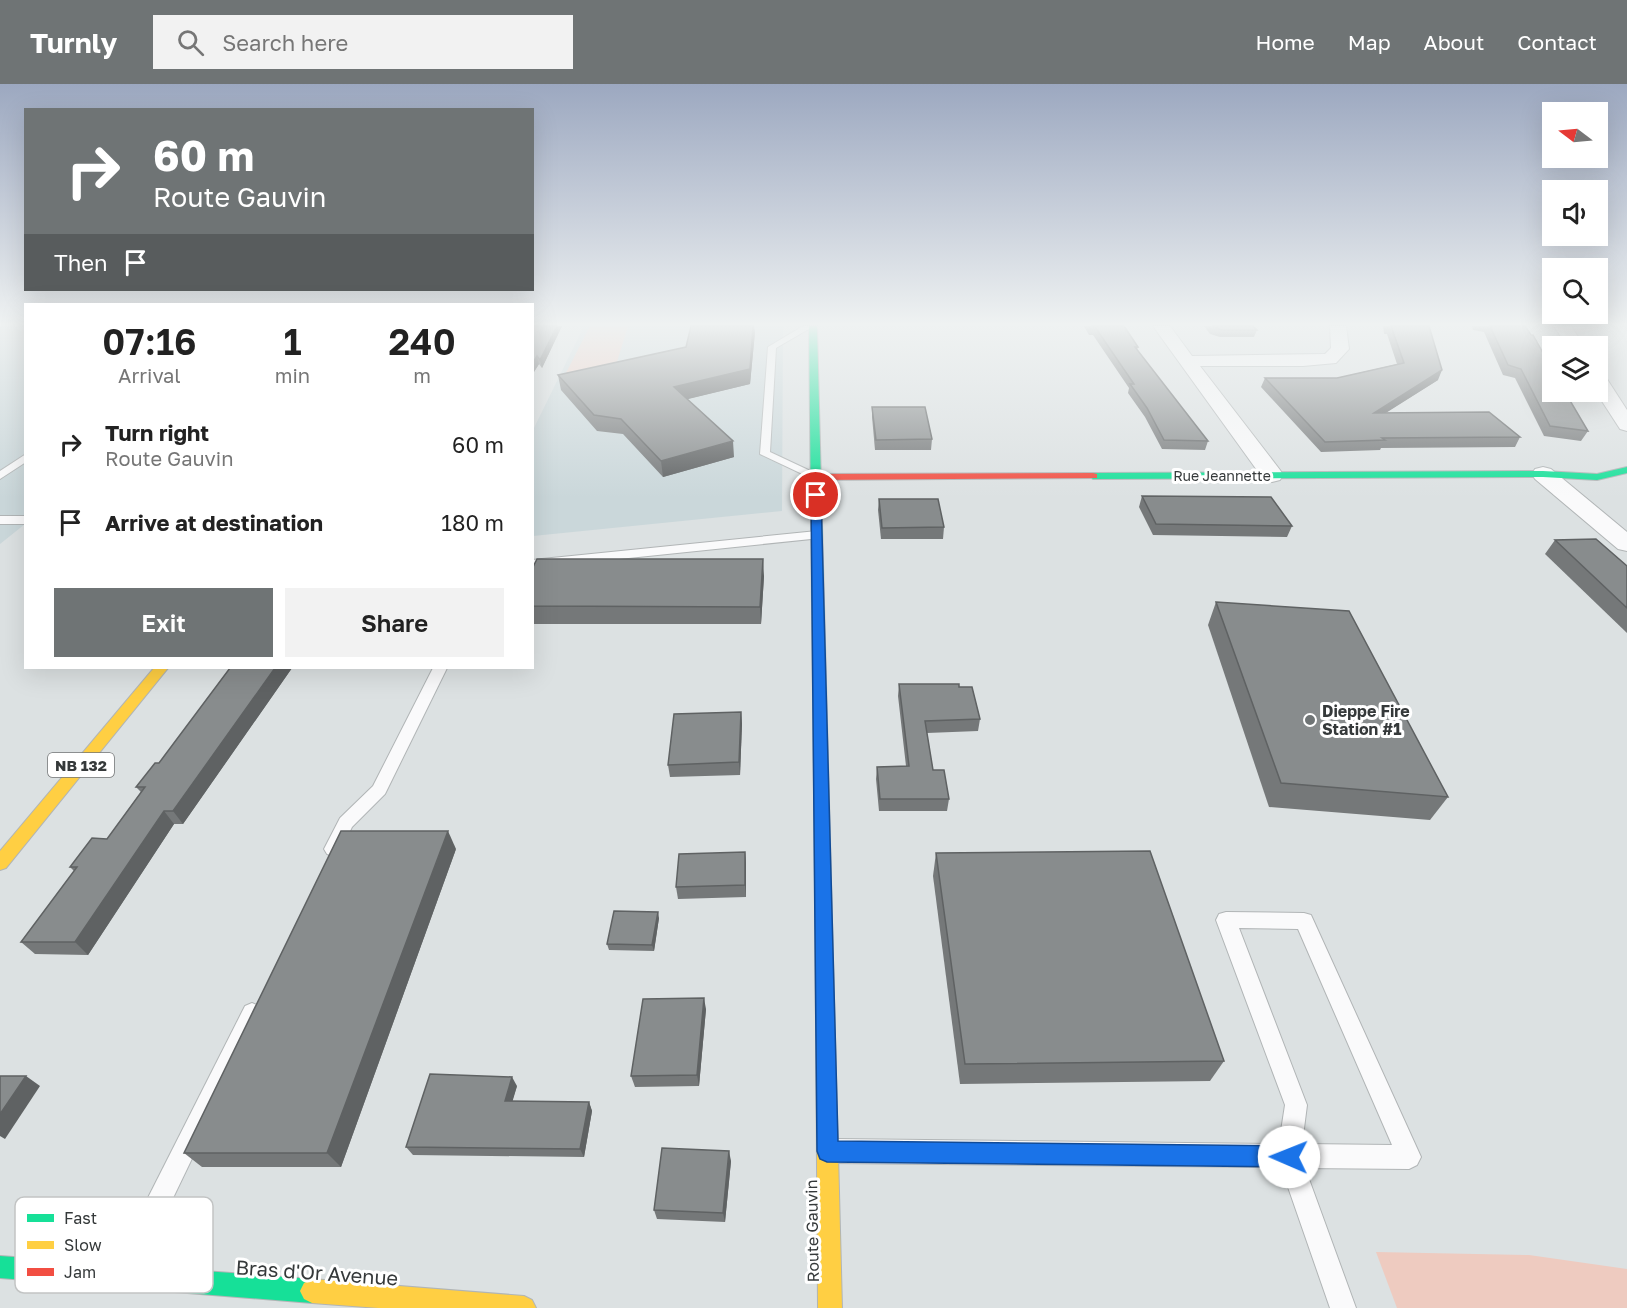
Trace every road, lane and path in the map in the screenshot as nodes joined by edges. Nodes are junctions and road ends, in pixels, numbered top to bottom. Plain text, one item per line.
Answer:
1 (770, 383) edge
2 (813, 383) edge
3 (1203, 383) edge
4 (1608, 396) edge
5 (1627, 425) edge
6 (24, 458) edge
7 (1627, 471) edge
8 (1543, 474) junction
9 (1272, 475) junction
10 (0, 476) edge
11 (815, 477) junction
12 (0, 520) edge
13 (24, 520) edge
14 (817, 535) junction
15 (1627, 544) edge
16 (534, 564) edge
17 (160, 669) edge
18 (440, 669) edge
19 (0, 863) edge
20 (325, 865) edge
21 (263, 992) edge
22 (827, 1151) junction
23 (1289, 1157) junction
24 (162, 1197) edge
25 (0, 1267) edge
26 (15, 1268) edge
27 (213, 1284) edge
28 (524, 1308) edge
29 (830, 1308) edge
30 (1343, 1308) edge

1 - 11 lane
2 - 11 street, Route Gauvin
3 - 9 street
4 - 5 street
6 - 10 lane
7 - 8 street, Rue Jeannette
8 - 9 street, Rue Jeannette
8 - 15 street
9 - 11 street, Rue Jeannette
11 - 14 street, Route Gauvin
12 - 13 lane
14 - 16 lane
14 - 22 street, Route Gauvin
17 - 19 street, NB 132
18 - 20 lane
21 - 24 lane
22 - 23 lane
22 - 29 street, Route Gauvin
23 - 23 lane
23 - 30 lane
25 - 26 street, Bras d'Or Avenue
27 - 28 street, Bras d'Or Avenue

